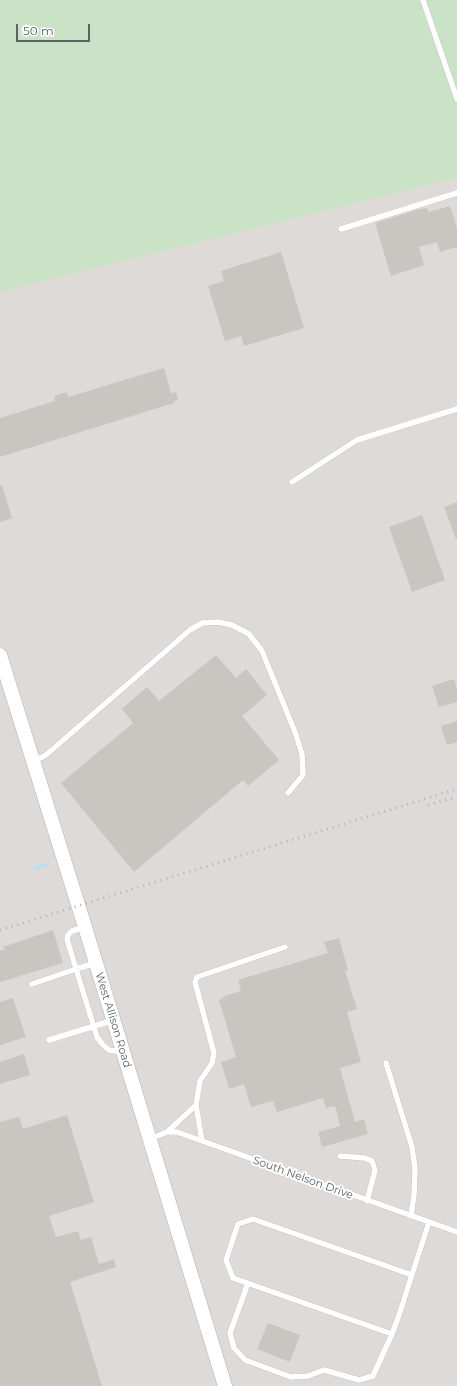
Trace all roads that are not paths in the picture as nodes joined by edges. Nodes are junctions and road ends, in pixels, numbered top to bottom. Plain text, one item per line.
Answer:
1 (423, 0) edge
2 (457, 99) edge
3 (457, 193) edge
4 (341, 228) dead end
5 (457, 409) edge
6 (292, 482) dead end
7 (0, 655) edge
8 (33, 761) junction
9 (288, 793) dead end
10 (85, 927) junction
11 (285, 947) dead end
12 (96, 962) junction
13 (76, 969) junction
14 (32, 984) dead end
15 (114, 1020) junction
16 (94, 1026) junction
17 (49, 1040) dead end
18 (123, 1052) junction
19 (386, 1063) dead end
20 (196, 1104) junction
21 (167, 1132) junction
22 (150, 1139) junction
23 (202, 1141) junction
24 (340, 1156) dead end
25 (367, 1201) junction
26 (411, 1216) junction
27 (429, 1222) junction
28 (457, 1232) edge
29 (412, 1275) junction
30 (248, 1283) junction
31 (392, 1334) junction
32 (225, 1386) edge

1 - 2 lane
3 - 4 lane
5 - 6 lane
7 - 8 street, West Allison Road
8 - 9 lane
8 - 10 street, West Allison Road
10 - 12 street, West Allison Road
10 - 13 lane
11 - 20 lane
12 - 13 lane
12 - 15 street, West Allison Road
13 - 14 lane
13 - 16 lane
15 - 16 lane
15 - 18 street, West Allison Road
16 - 17 lane
16 - 18 lane
18 - 22 street, West Allison Road
19 - 26 lane
20 - 21 lane
20 - 23 lane
21 - 22 lane
21 - 23 lane, South Nelson Drive
22 - 32 street, West Allison Road
23 - 25 lane, South Nelson Drive
24 - 25 lane
25 - 26 lane, South Nelson Drive
26 - 27 lane, South Nelson Drive
27 - 28 lane, South Nelson Drive
27 - 29 lane
29 - 30 lane
29 - 31 lane
30 - 31 lane
30 - 31 lane

